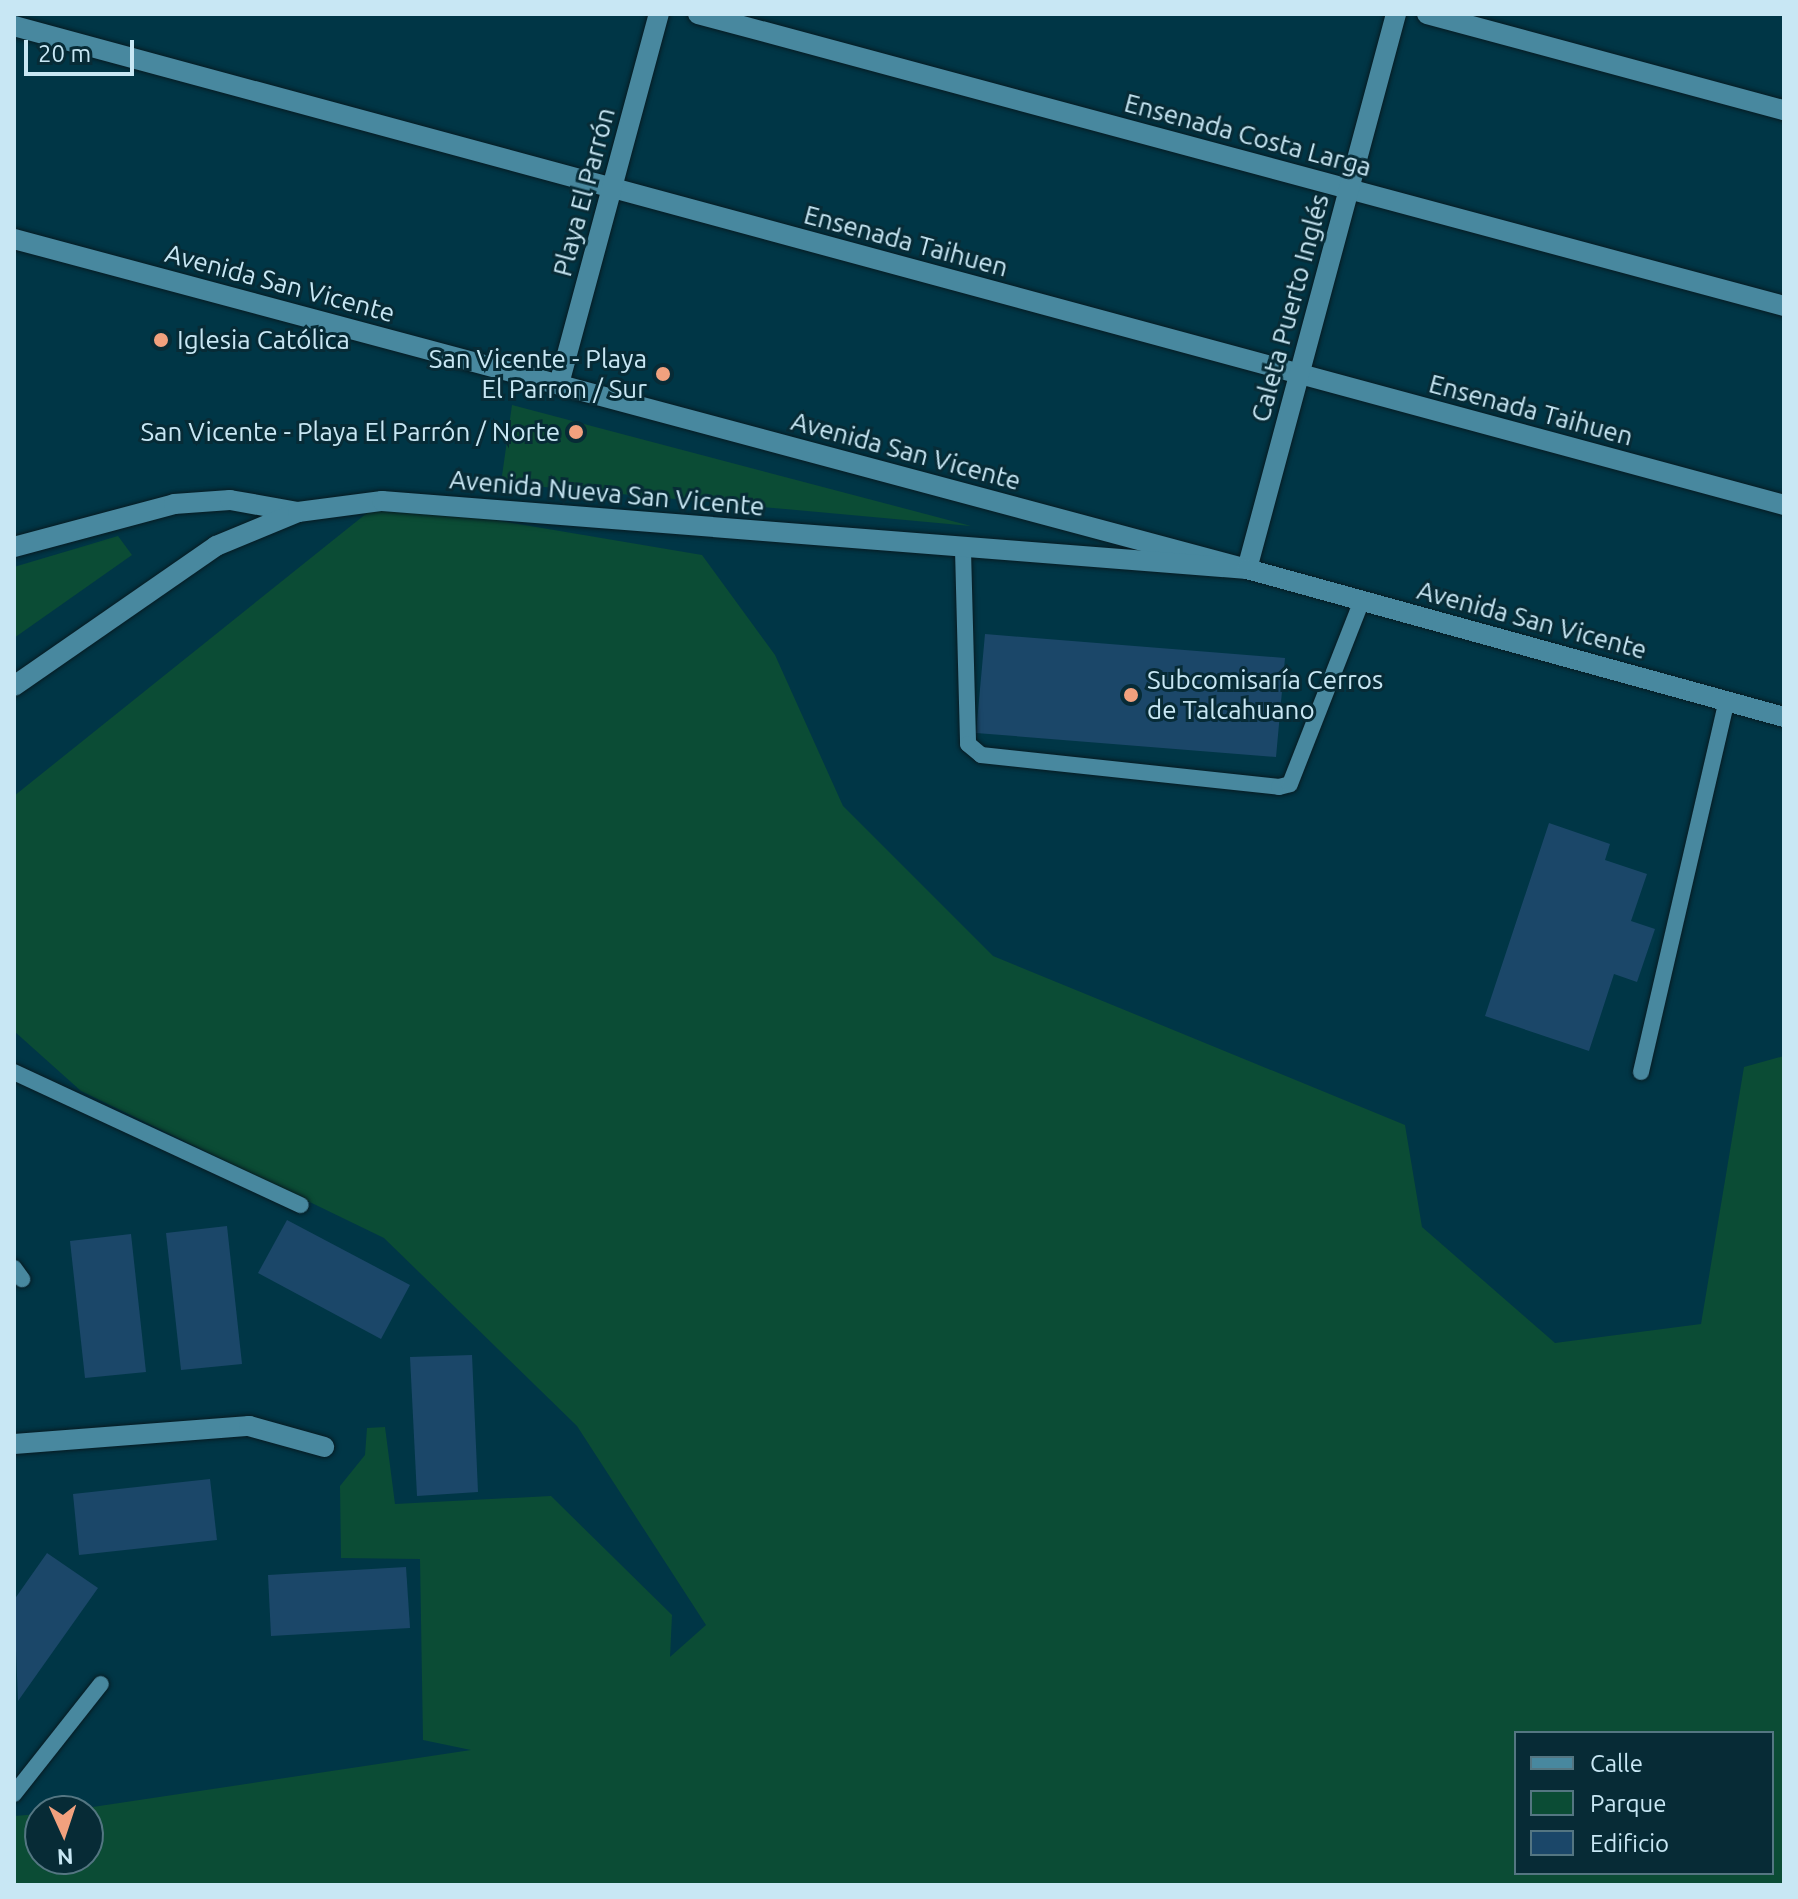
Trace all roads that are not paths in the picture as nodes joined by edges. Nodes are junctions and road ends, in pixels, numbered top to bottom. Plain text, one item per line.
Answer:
1 (659, 14) edge
2 (698, 14) edge
3 (1396, 14) edge
4 (1427, 14) edge
5 (14, 26) edge
6 (1784, 110) edge
7 (612, 188) junction
8 (1349, 189) junction
9 (14, 239) edge
10 (1784, 306) edge
11 (1299, 374) junction
12 (559, 384) junction
13 (1784, 505) edge
14 (298, 512) junction
15 (14, 547) edge
16 (963, 550) junction
17 (1247, 569) junction
18 (1362, 600) junction
19 (14, 686) edge
20 (1727, 700) junction
21 (1784, 717) edge
22 (14, 1072) edge
23 (1641, 1072) dead end
24 (301, 1205) dead end
25 (14, 1444) edge
26 (324, 1447) dead end
27 (101, 1684) dead end
28 (14, 1794) edge

1 - 7 street, Playa El Parrón
2 - 8 street, Ensenada Costa Larga
3 - 8 street, Caleta Puerto Inglés
4 - 6 street
5 - 7 street, Ensenada Taihuen
7 - 11 street, Ensenada Taihuen
7 - 12 street, Playa El Parrón
8 - 10 street, Ensenada Costa Larga
8 - 11 street, Caleta Puerto Inglés
9 - 12 street, Avenida San Vicente
11 - 13 street, Ensenada Taihuen
11 - 17 street, Caleta Puerto Inglés
12 - 17 street, Avenida San Vicente
14 - 15 street
14 - 16 street, Avenida Nueva San Vicente
14 - 19 street, Avenida Nueva San Vicente
16 - 17 street, Avenida Nueva San Vicente
16 - 18 lane
17 - 18 street, Avenida San Vicente
18 - 20 street, Avenida San Vicente
20 - 21 street, Avenida San Vicente
20 - 23 lane
22 - 24 lane
25 - 26 street
27 - 28 lane

